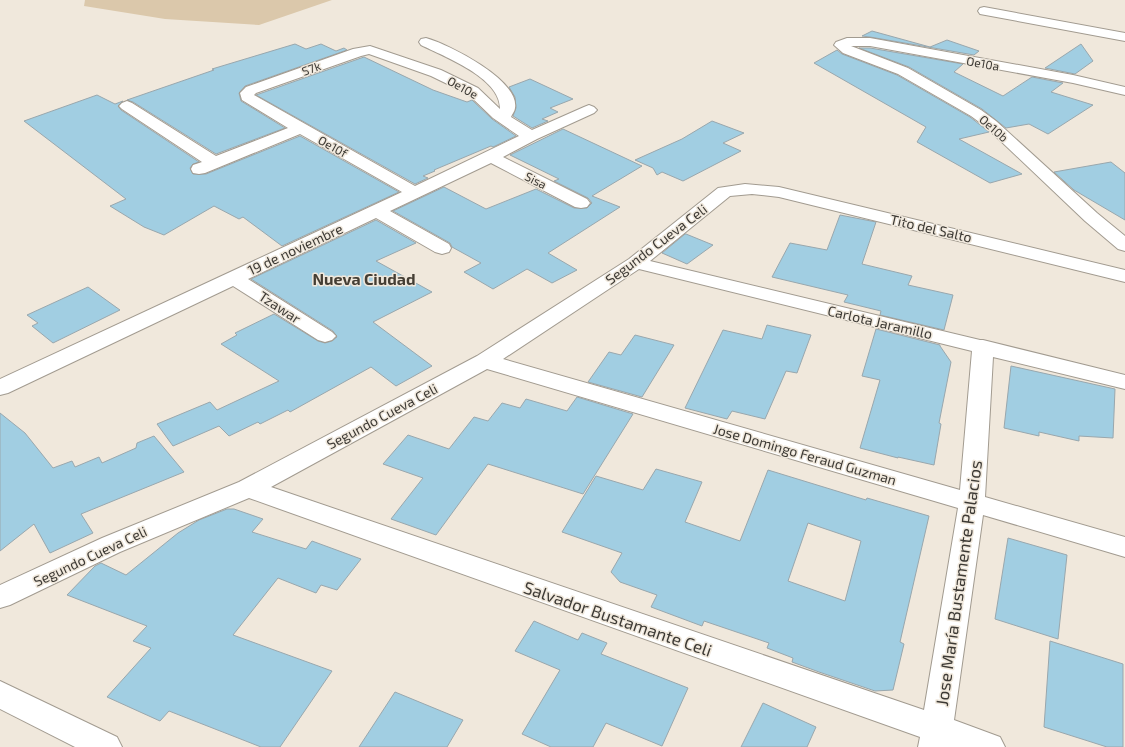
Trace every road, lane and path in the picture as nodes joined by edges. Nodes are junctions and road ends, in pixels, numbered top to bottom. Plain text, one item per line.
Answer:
1 (984, 11) dead end
2 (1125, 37) edge
3 (426, 42) dead end
4 (841, 45) joint
5 (384, 56) joint
6 (1125, 91) edge
7 (251, 100) joint
8 (127, 106) dead end
9 (589, 110) dead end
10 (503, 118) junction
11 (301, 128) junction
12 (530, 136) junction
13 (490, 157) junction
14 (215, 163) junction
15 (199, 169) dead end
16 (736, 189) joint
17 (415, 192) junction
18 (581, 203) dead end
19 (376, 211) junction
20 (1125, 245) edge
21 (442, 248) dead end
22 (636, 263) junction
23 (1125, 276) edge
24 (234, 278) junction
25 (325, 336) dead end
26 (983, 346) junction
27 (485, 361) junction
28 (1125, 382) edge
29 (0, 388) edge
30 (248, 488) junction
31 (972, 503) junction
32 (1125, 547) edge
33 (0, 597) edge
34 (0, 694) edge
35 (936, 738) edge
36 (106, 747) edge
37 (989, 747) edge

1 - 2 street
3 - 10 street
4 - 6 street, Oe10a
4 - 20 street, Oe10b
5 - 7 street, S7k
5 - 10 street, Oe10e
7 - 11 street, Oe10f
8 - 14 street
9 - 12 street, 19 de noviembre
10 - 12 street, Oe10e
11 - 14 street
11 - 17 street, Oe10f
12 - 13 street, 19 de noviembre
13 - 17 street, 19 de noviembre
13 - 18 street, Sisa
14 - 15 street
16 - 22 street, Segundo Cueva Celi
16 - 23 street, Tito del Salto
17 - 19 street, 19 de noviembre
19 - 21 street
19 - 24 street, 19 de noviembre
22 - 26 street, Carlota Jaramillo
22 - 27 street, Segundo Cueva Celi
24 - 25 street, Tzawar
24 - 29 street, 19 de noviembre
26 - 28 street, Carlota Jaramillo
26 - 31 street, Jose María Bustamente Palacios
27 - 30 street, Segundo Cueva Celi
27 - 31 street, Jose Domingo Feraud Guzman
30 - 33 street, Segundo Cueva Celi
30 - 35 street, Salvador Bustamante Celi
31 - 32 street, Jose Domingo Feraud Guzman
31 - 35 street, Jose María Bustamente Palacios
34 - 36 street
35 - 37 street, Salvador Bustamante Celi

